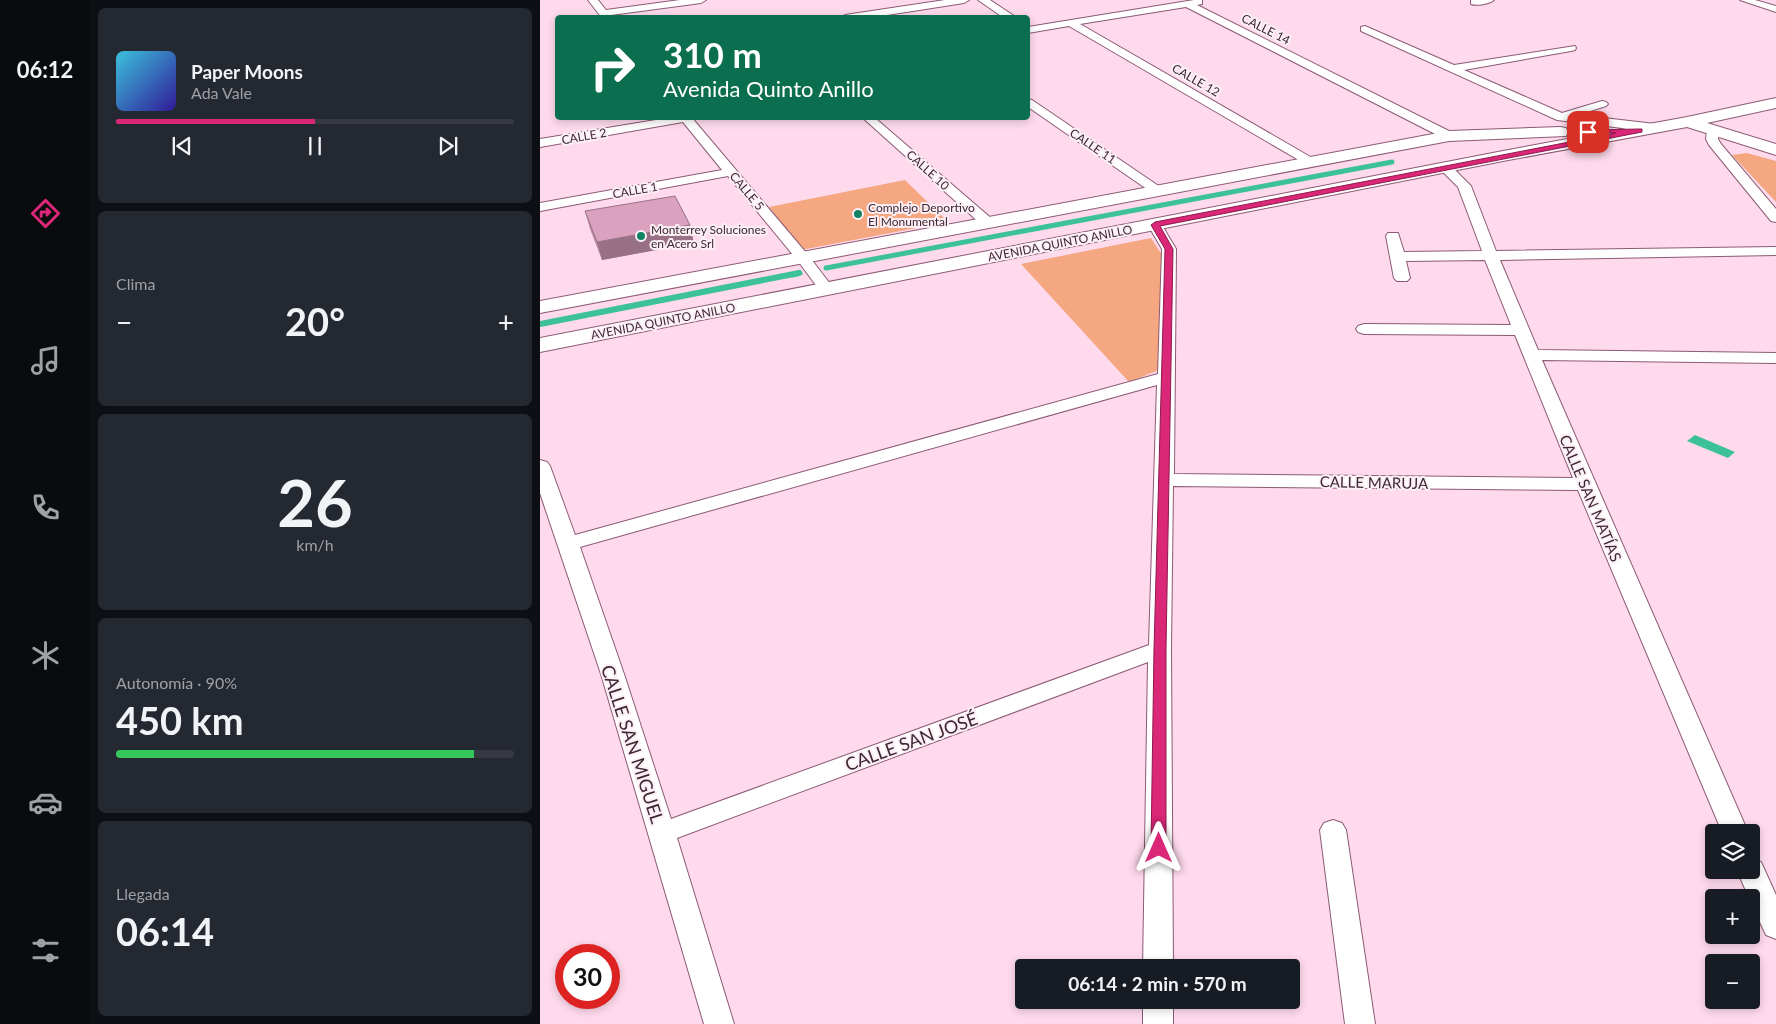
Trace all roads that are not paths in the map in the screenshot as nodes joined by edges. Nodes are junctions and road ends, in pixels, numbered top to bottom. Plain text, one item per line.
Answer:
1 (593, 0) edge
2 (701, 0) edge
3 (964, 0) edge
4 (983, 0) edge
5 (1139, 0) edge
6 (1208, 0) edge
7 (1489, 0) edge
8 (1745, 0) edge
9 (1474, 2) dead end
10 (1187, 4) junction
11 (1157, 9) junction
12 (1776, 9) edge
13 (607, 15) edge
14 (864, 15) edge
15 (1007, 15) edge
16 (1070, 23) junction
17 (1030, 28) edge
18 (1365, 29) dead end
19 (1571, 48) dead end
20 (1455, 68) junction
21 (1030, 103) edge
22 (1776, 103) edge
23 (1602, 104) dead end
24 (1561, 117) junction
25 (674, 120) edge
26 (688, 120) edge
27 (871, 120) edge
28 (1687, 122) junction
29 (1647, 129) junction
30 (1714, 131) junction
31 (1570, 132) junction
32 (1481, 134) junction
33 (1449, 136) junction
34 (540, 143) edge
35 (1776, 150) edge
36 (1503, 156) junction
37 (1309, 162) junction
38 (1445, 168) junction
39 (731, 172) junction
40 (1159, 191) junction
41 (540, 207) edge
42 (1776, 218) edge
43 (987, 222) junction
44 (1155, 225) junction
45 (1393, 236) dead end
46 (1776, 251) edge
47 (1397, 256) junction
48 (1490, 257) junction
49 (803, 258) junction
50 (1402, 278) dead end
51 (826, 289) junction
52 (540, 307) edge
53 (1364, 329) dead end
54 (1521, 330) junction
55 (540, 345) edge
56 (1532, 355) junction
57 (1776, 358) edge
58 (1166, 377) junction
59 (540, 466) edge
60 (1164, 480) junction
61 (1585, 484) junction
62 (569, 543) junction
63 (1160, 649) junction
64 (1732, 824) edge
65 (1333, 830) dead end
66 (662, 833) junction
67 (1755, 879) edge
68 (1776, 927) edge
69 (1158, 959) edge
70 (1158, 1009) edge
71 (719, 1024) edge
72 (1158, 1024) edge
73 (1360, 1024) edge

1 - 13 street
2 - 13 street
3 - 14 street
4 - 15 street
5 - 11 street
6 - 10 street
7 - 9 street
8 - 12 street
10 - 11 street
10 - 33 street, CALLE 14
11 - 16 street
16 - 17 street
16 - 37 street, CALLE 12
18 - 20 street
19 - 20 street
20 - 24 street
21 - 40 street, CALLE 11
22 - 28 main road, AVENIDA QUINTO ANILLO
23 - 24 street
24 - 29 street
24 - 31 street
25 - 34 street, CALLE 2
26 - 39 street, CALLE 5
27 - 43 street, CALLE 10
28 - 29 main road, AVENIDA QUINTO ANILLO
28 - 30 main road
29 - 31 main road, AVENIDA QUINTO ANILLO
29 - 36 main road, AVENIDA QUINTO ANILLO
30 - 35 main road
30 - 42 street
31 - 32 main road, AVENIDA QUINTO ANILLO
32 - 33 main road, AVENIDA QUINTO ANILLO
32 - 36 main road
33 - 37 main road, AVENIDA QUINTO ANILLO
36 - 38 main road, AVENIDA QUINTO ANILLO
37 - 40 main road, AVENIDA QUINTO ANILLO
38 - 44 main road, AVENIDA QUINTO ANILLO
38 - 48 street, CALLE SAN MATÍAS
39 - 41 street, CALLE 1
39 - 49 street, CALLE 5
40 - 43 main road, AVENIDA QUINTO ANILLO
43 - 49 main road, AVENIDA QUINTO ANILLO
44 - 51 main road, AVENIDA QUINTO ANILLO
44 - 58 street
45 - 47 street
46 - 48 street
47 - 48 street
47 - 50 street
48 - 54 street, CALLE SAN MATÍAS
49 - 51 street, CALLE 5
49 - 52 main road, AVENIDA QUINTO ANILLO
51 - 55 main road, AVENIDA QUINTO ANILLO
53 - 54 street
54 - 56 street, CALLE SAN MATÍAS
56 - 57 street
56 - 61 street, CALLE SAN MATÍAS
58 - 60 street
58 - 62 street
59 - 62 street, CALLE SAN MIGUEL
60 - 61 street, CALLE MARUJA
60 - 63 street
61 - 64 street, CALLE SAN MATÍAS
62 - 66 street, CALLE SAN MIGUEL
63 - 66 street, CALLE SAN JOSÉ
63 - 69 street
65 - 73 street
66 - 71 street, CALLE SAN MIGUEL
67 - 68 street
70 - 72 street

